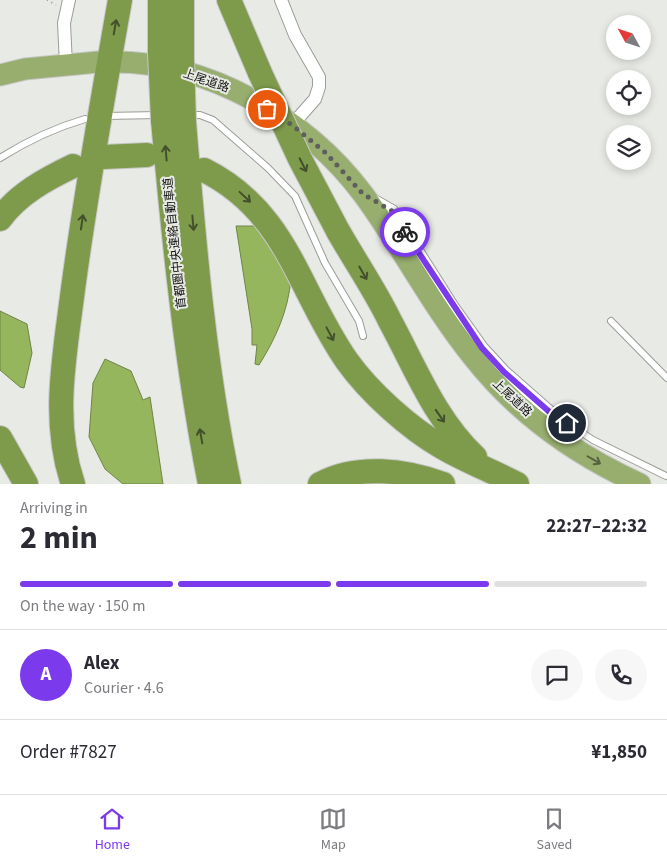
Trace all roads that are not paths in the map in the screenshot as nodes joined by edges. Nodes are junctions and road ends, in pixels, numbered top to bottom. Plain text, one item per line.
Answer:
1 (69, 0) edge
2 (120, 0) edge
3 (160, 0) edge
4 (182, 0) edge
5 (229, 0) edge
6 (281, 0) edge
7 (171, 55) junction
8 (66, 65) junction
9 (0, 75) edge
10 (105, 116) dead end
11 (85, 118) dead end
12 (173, 121) junction
13 (292, 125) junction
14 (147, 155) dead end
15 (103, 157) dead end
16 (0, 158) edge
17 (73, 166) dead end
18 (204, 170) dead end
19 (0, 219) edge
20 (611, 321) dead end
21 (363, 336) dead end
22 (667, 378) edge
23 (558, 430) junction
24 (0, 438) edge
25 (487, 469) junction
26 (666, 476) edge
27 (26, 484) edge
28 (73, 484) edge
29 (210, 484) edge
30 (229, 484) edge
31 (320, 484) edge
32 (444, 484) edge
33 (517, 484) edge
34 (640, 484) edge

1 - 8 street
28 -> 2 highway
3 - 7 highway, 首都圏中央連絡自動車道
4 - 7 highway, 首都圏中央連絡自動車道
5 -> 25 highway, bridge
6 - 13 street
7 - 12 highway, 首都圏中央連絡自動車道, bridge
8 - 9 highway, 上尾道路
8 - 13 highway, 上尾道路
10 - 21 lane
11 - 16 lane
29 -> 12 highway, 首都圏中央連絡自動車道
12 -> 30 highway, 首都圏中央連絡自動車道
13 - 23 highway, 上尾道路
14 - 15 highway
17 - 19 highway
18 -> 25 highway
20 - 22 lane
23 - 26 lane
23 -> 34 highway, 上尾道路
24 - 27 highway
25 - 33 highway
31 - 32 highway

